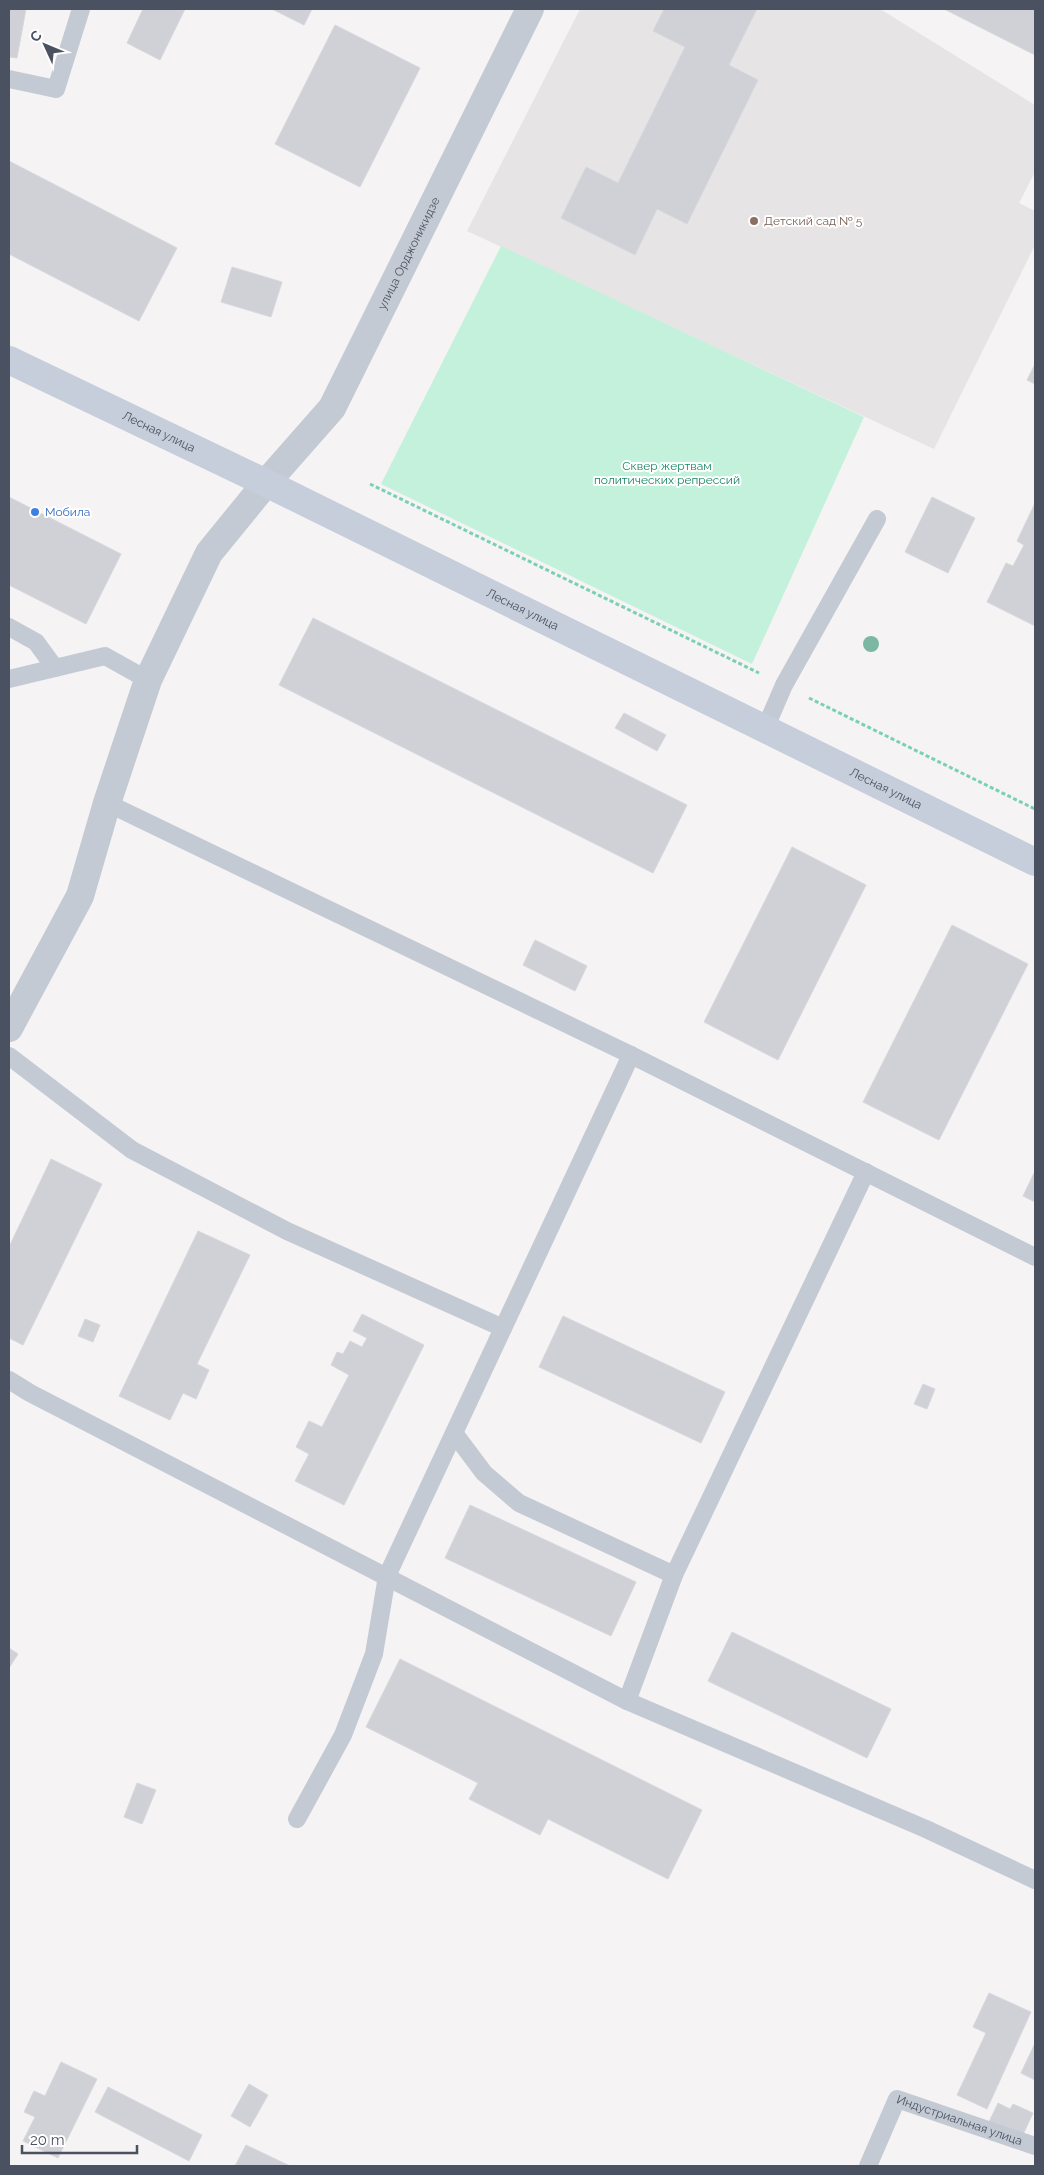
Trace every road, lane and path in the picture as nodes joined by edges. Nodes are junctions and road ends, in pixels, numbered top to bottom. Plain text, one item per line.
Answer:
1 (81, 9) edge
2 (530, 9) edge
3 (9, 79) edge
4 (9, 360) edge
5 (266, 483) junction
6 (370, 484) dead end
7 (877, 519) dead end
8 (9, 627) edge
9 (55, 668) junction
10 (9, 679) edge
11 (148, 680) junction
12 (784, 686) junction
13 (765, 729) junction
14 (107, 803) junction
15 (1035, 809) edge
16 (1035, 862) edge
17 (9, 1028) edge
18 (631, 1055) junction
19 (9, 1056) edge
20 (866, 1172) junction
21 (1035, 1257) edge
22 (503, 1328) junction
23 (9, 1380) edge
24 (454, 1433) junction
25 (674, 1575) junction
26 (387, 1576) junction
27 (627, 1700) junction
28 (298, 1819) dead end
29 (1035, 1880) edge
30 (1035, 2146) edge
31 (868, 2166) edge

1 - 3 lane
2 - 5 street, улица Орджоникидзе
4 - 5 main road, Лесная улица
5 - 11 street, улица Орджоникидзе
5 - 13 main road, Лесная улица
6 - 12 path
7 - 12 lane
8 - 9 lane
9 - 10 lane
9 - 11 lane
11 - 14 street, улица Орджоникидзе
12 - 13 lane
12 - 15 path
13 - 16 main road, Лесная улица
14 - 17 street, улица Орджоникидзе
14 - 18 lane
18 - 20 lane
18 - 22 lane
19 - 22 lane
20 - 21 lane
20 - 25 lane
22 - 24 lane
23 - 26 lane
24 - 25 lane
24 - 26 lane
25 - 27 lane
26 - 27 lane
26 - 28 lane
27 - 29 lane
30 - 31 lane, Индустриальная улица

